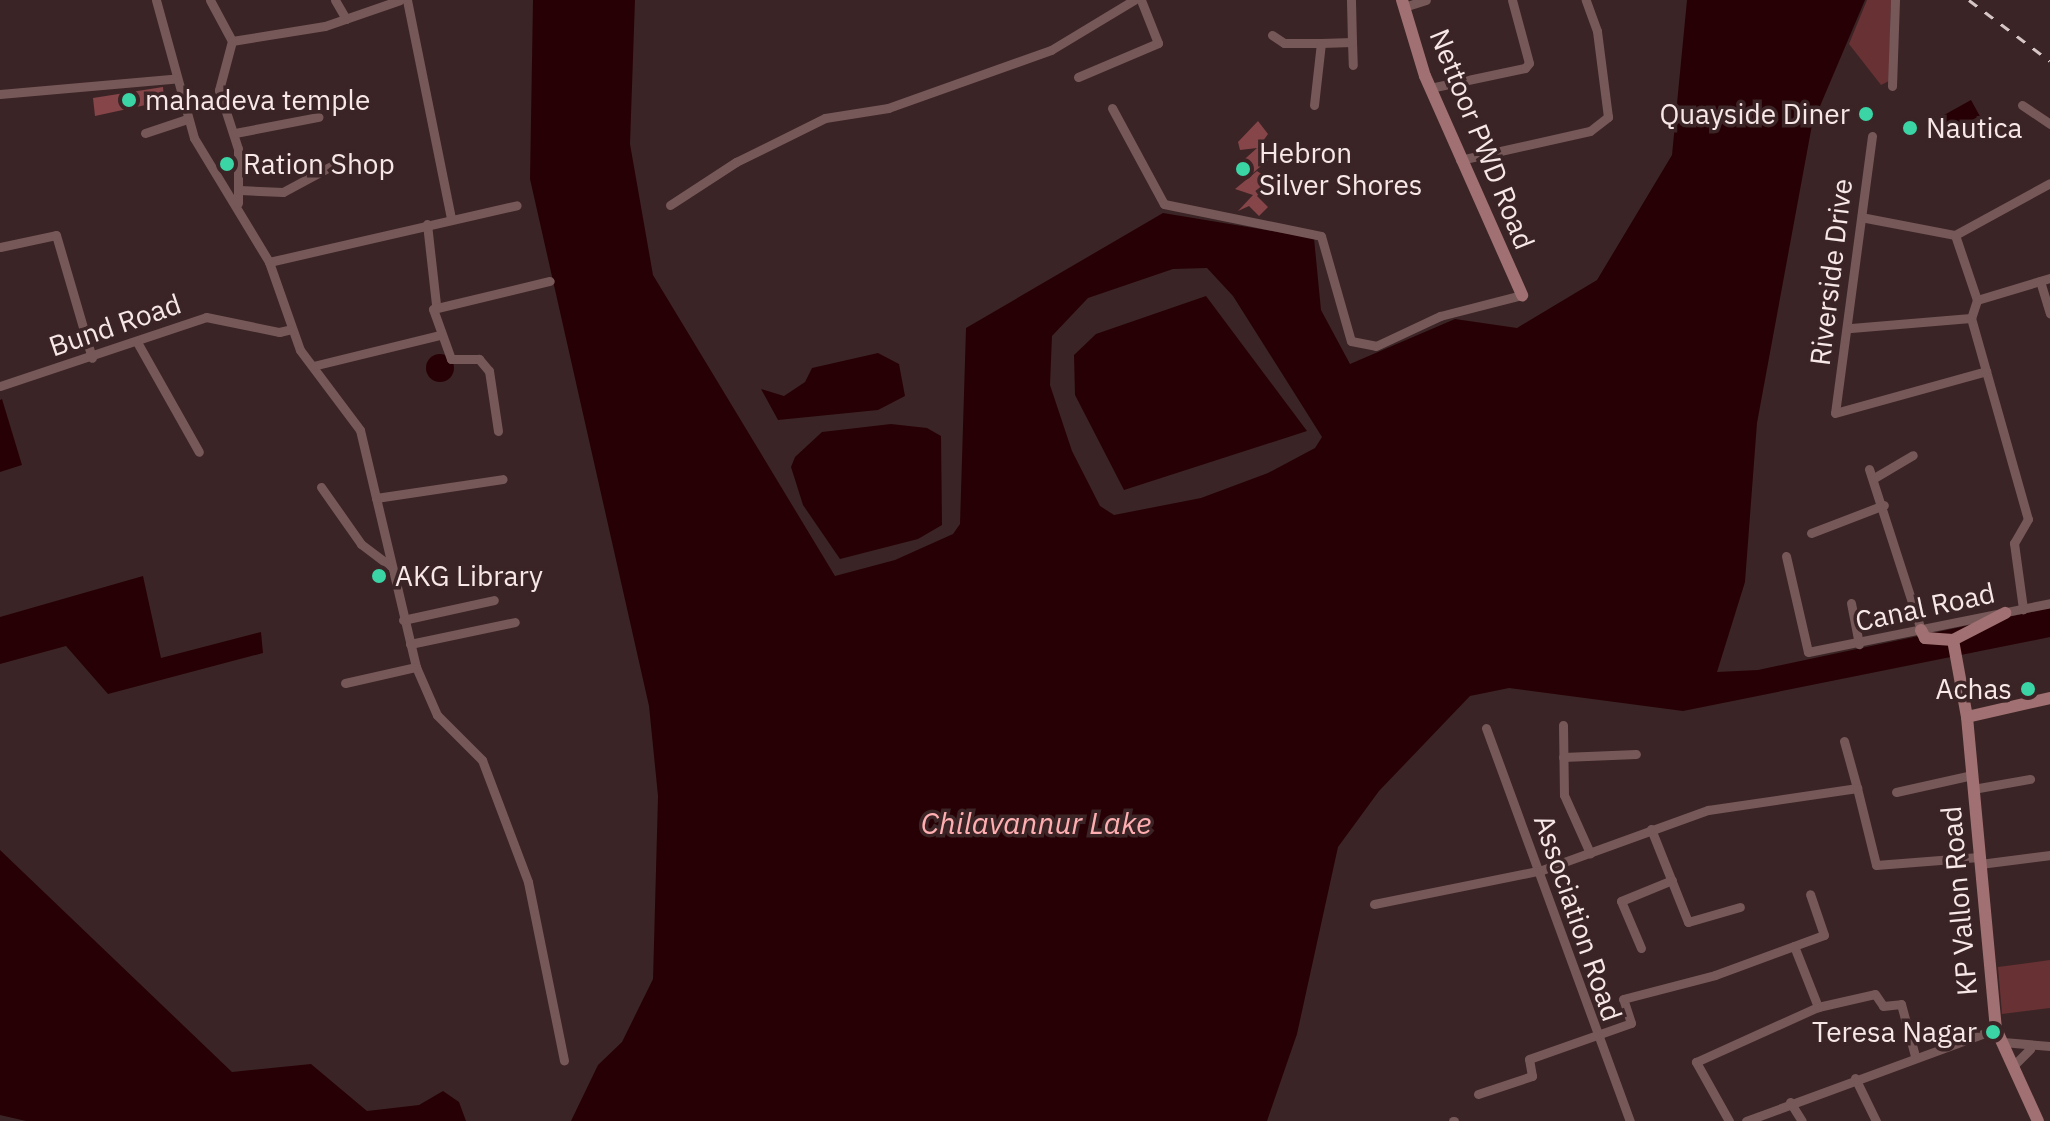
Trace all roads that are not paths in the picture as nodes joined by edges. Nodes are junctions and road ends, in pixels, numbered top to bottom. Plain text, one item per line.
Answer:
1 (156, 0) edge
2 (210, 0) edge
3 (335, 0) edge
4 (400, 0) edge
5 (407, 0) edge
6 (1134, 0) edge
7 (1141, 0) edge
8 (1351, 0) edge
9 (1426, 0) edge
10 (1512, 0) edge
11 (1586, 0) edge
12 (1895, 0) edge
13 (1403, 3) edge
14 (346, 19) junction
15 (1272, 35) dead end
16 (232, 41) junction
17 (1352, 42) junction
18 (1321, 43) junction
19 (1353, 65) dead end
20 (1078, 77) dead end
21 (173, 79) junction
22 (1892, 86) dead end
23 (1430, 88) junction
24 (0, 94) edge
25 (1314, 105) dead end
26 (2022, 105) dead end
27 (1112, 108) dead end
28 (318, 117) dead end
29 (187, 119) junction
30 (2050, 124) edge
31 (145, 133) dead end
32 (235, 133) junction
33 (1872, 136) dead end
34 (1460, 160) junction
35 (335, 164) dead end
36 (2050, 183) edge
37 (240, 190) junction
38 (238, 203) junction
39 (517, 205) dead end
40 (670, 205) dead end
41 (451, 218) junction
42 (1866, 218) junction
43 (427, 224) junction
44 (1955, 235) junction
45 (0, 247) edge
46 (269, 262) junction
47 (2045, 279) edge
48 (550, 281) dead end
49 (1522, 295) joint
50 (1977, 300) junction
51 (436, 304) junction
52 (2050, 314) edge
53 (1971, 318) junction
54 (1851, 328) junction
55 (292, 329) junction
56 (440, 335) junction
57 (137, 342) junction
58 (92, 358) junction
59 (313, 366) junction
60 (1986, 371) junction
61 (0, 386) edge
62 (498, 431) dead end
63 (199, 452) dead end
64 (1913, 455) dead end
65 (503, 479) dead end
66 (321, 487) dead end
67 (376, 498) junction
68 (1884, 505) junction
69 (1811, 533) dead end
70 (1786, 556) dead end
71 (389, 565) junction
72 (494, 600) dead end
73 (1851, 603) dead end
74 (2050, 603) edge
75 (2023, 609) junction
76 (2005, 613) junction
77 (403, 620) junction
78 (515, 622) dead end
79 (1921, 630) junction
80 (1953, 640) junction
81 (410, 644) junction
82 (1859, 644) junction
83 (416, 667) junction
84 (345, 683) dead end
85 (2050, 698) edge
86 (1967, 717) junction
87 (1563, 725) dead end
88 (1486, 728) dead end
89 (1844, 741) dead end
90 (1636, 754) dead end
91 (1563, 757) junction
92 (1972, 775) junction
93 (2030, 779) dead end
94 (1857, 788) junction
95 (1973, 789) junction
96 (1896, 792) dead end
97 (1651, 829) junction
98 (1590, 853) junction
99 (2050, 855) edge
100 (1979, 861) junction
101 (1542, 870) junction
102 (1672, 880) junction
103 (1810, 894) dead end
104 (1374, 904) dead end
105 (1740, 907) dead end
106 (1794, 946) junction
107 (1641, 948) dead end
108 (1818, 1007) junction
109 (1996, 1029) junction
110 (1596, 1038) junction
111 (2003, 1042) junction
112 (2050, 1046) edge
113 (2030, 1049) junction
114 (1915, 1056) junction
115 (564, 1060) dead end
116 (2014, 1065) junction
117 (1855, 1078) junction
118 (1478, 1094) dead end
119 (1790, 1102) junction
120 (1630, 1121) edge
121 (1729, 1121) edge
122 (1746, 1121) edge
123 (1802, 1121) edge
124 (1876, 1121) edge
125 (2038, 1121) edge

1 - 21 street
2 - 16 street
3 - 14 street
4 - 14 street
5 - 41 street
6 - 40 street
7 - 20 street
8 - 17 street
9 - 13 street
10 - 23 street
11 - 34 street
12 - 22 street
13 - 23 street, Nettoor PWD Road
14 - 16 street
15 - 18 street
16 - 32 street
17 - 18 street
17 - 19 street
18 - 25 street
21 - 24 street
21 - 29 street
23 - 34 street, Nettoor PWD Road
26 - 30 street
27 - 49 street
28 - 32 street
29 - 31 street
29 - 38 street
32 - 37 street
33 - 42 street, Riverside Drive
34 - 49 street, Nettoor PWD Road
35 - 37 street
36 - 44 street
37 - 38 street
38 - 46 street
39 - 41 street
41 - 43 street
42 - 44 street
42 - 54 street, Riverside Drive
43 - 46 street
43 - 51 street
44 - 50 street
45 - 58 street
46 - 55 street
47 - 50 street
47 - 52 street
48 - 51 street
50 - 53 street
51 - 56 street
53 - 54 street
53 - 60 street
54 - 60 street, Riverside Drive
55 - 57 street, Bund Road
55 - 59 street
56 - 59 street
56 - 62 street
57 - 58 street, Bund Road
57 - 63 street
58 - 61 street, Bund Road
59 - 67 street
60 - 75 street
64 - 68 street
65 - 67 street
66 - 71 street
67 - 71 street
68 - 69 street
68 - 79 street
70 - 82 street, Canal Road
71 - 77 street
72 - 77 street
73 - 82 street
74 - 75 street, Canal Road
75 - 76 street, Canal Road
76 - 79 street, Canal Road
76 - 80 street
77 - 81 street
78 - 81 street
79 - 80 street
79 - 82 street, Canal Road
80 - 86 street, KP Vallon Road
81 - 83 street
83 - 84 street
83 - 115 street
85 - 86 street
86 - 92 street, KP Vallon Road
87 - 91 street
88 - 101 street, Association Road
89 - 94 street
90 - 91 street
91 - 98 street
92 - 95 street, KP Vallon Road
92 - 96 street
93 - 95 street
94 - 97 street
94 - 100 street
95 - 100 street, KP Vallon Road
97 - 98 street
97 - 102 street
98 - 101 street
99 - 100 street
100 - 109 street, KP Vallon Road
101 - 104 street
101 - 110 street, Association Road
102 - 105 street
102 - 107 street
103 - 106 street
106 - 108 street
106 - 110 street
108 - 114 street
108 - 121 street
109 - 111 street, KP Vallon Road
109 - 114 street
110 - 118 street
110 - 120 street, Association Road
111 - 113 street
111 - 116 street, KP Vallon Road
112 - 113 street
113 - 116 street
114 - 117 street
116 - 125 street, KP Vallon Road
117 - 119 street
117 - 124 street
119 - 122 street
119 - 123 street

